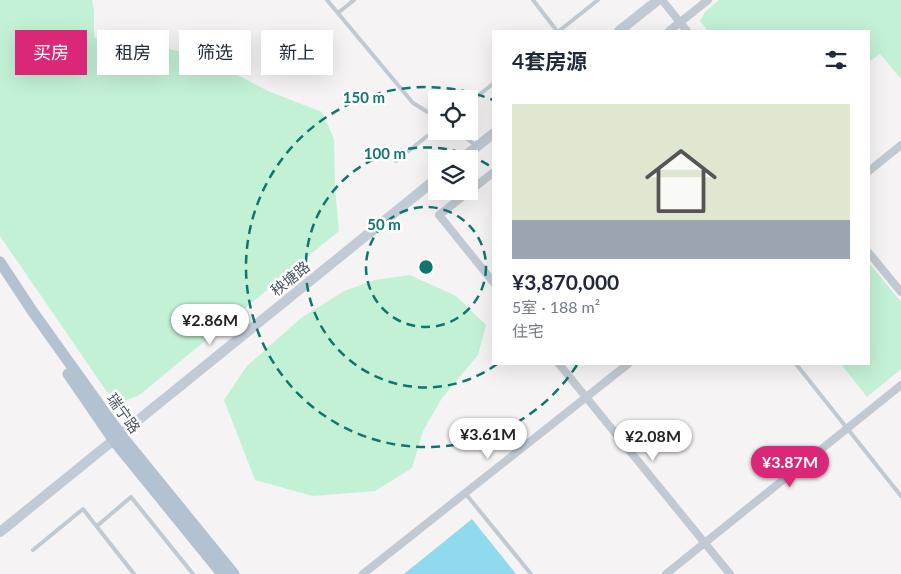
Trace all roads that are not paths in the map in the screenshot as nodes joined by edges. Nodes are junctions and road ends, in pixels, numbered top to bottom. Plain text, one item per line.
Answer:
1 (327, 0) edge
2 (354, 0) edge
3 (533, 0) edge
4 (598, 0) edge
5 (658, 0) edge
6 (662, 0) edge
7 (708, 0) edge
8 (338, 13) junction
9 (680, 22) junction
10 (557, 30) edge
11 (559, 30) edge
12 (620, 30) edge
13 (670, 30) edge
14 (687, 30) edge
15 (492, 85) edge
16 (478, 96) edge
17 (428, 113) edge
18 (428, 135) edge
19 (492, 135) edge
20 (469, 140) edge
21 (901, 145) edge
22 (477, 146) junction
23 (472, 150) edge
24 (396, 161) dead end
25 (870, 170) edge
26 (492, 174) edge
27 (428, 185) edge
28 (870, 254) edge
29 (0, 262) edge
30 (0, 275) edge
31 (492, 280) edge
32 (901, 292) edge
33 (561, 365) edge
34 (627, 365) edge
35 (797, 365) edge
36 (901, 385) edge
37 (586, 397) junction
38 (848, 428) junction
39 (117, 438) junction
40 (465, 493) junction
41 (901, 496) edge
42 (96, 526) junction
43 (0, 532) edge
44 (704, 543) junction
45 (33, 550) dead end
46 (134, 574) edge
47 (193, 574) edge
48 (222, 574) edge
49 (234, 574) edge
50 (363, 574) edge
51 (531, 574) edge
52 (666, 574) edge
53 (730, 574) edge

1 - 8 lane
2 - 8 lane
3 - 10 lane
4 - 11 lane
5 - 12 main road
6 - 9 street
7 - 9 street
8 - 17 lane
9 - 13 street
9 - 14 street
15 - 16 lane
18 - 24 lane
19 - 22 main road
20 - 22 lane
21 - 25 street
22 - 23 main road
26 - 31 street
27 - 39 main road, 秧塘路
28 - 32 street
29 - 39 main road, 瑞宁路
30 - 39 main road, 瑞宁路
33 - 37 street
34 - 37 street
35 - 38 lane
36 - 38 street
37 - 40 street
37 - 44 street
38 - 41 lane
38 - 44 street
39 - 43 main road, 秧塘路
39 - 48 main road, 瑞宁路
39 - 49 main road, 瑞宁路
40 - 50 street
40 - 51 lane
42 - 45 lane
42 - 46 lane
42 - 47 lane
44 - 52 street
44 - 53 street

